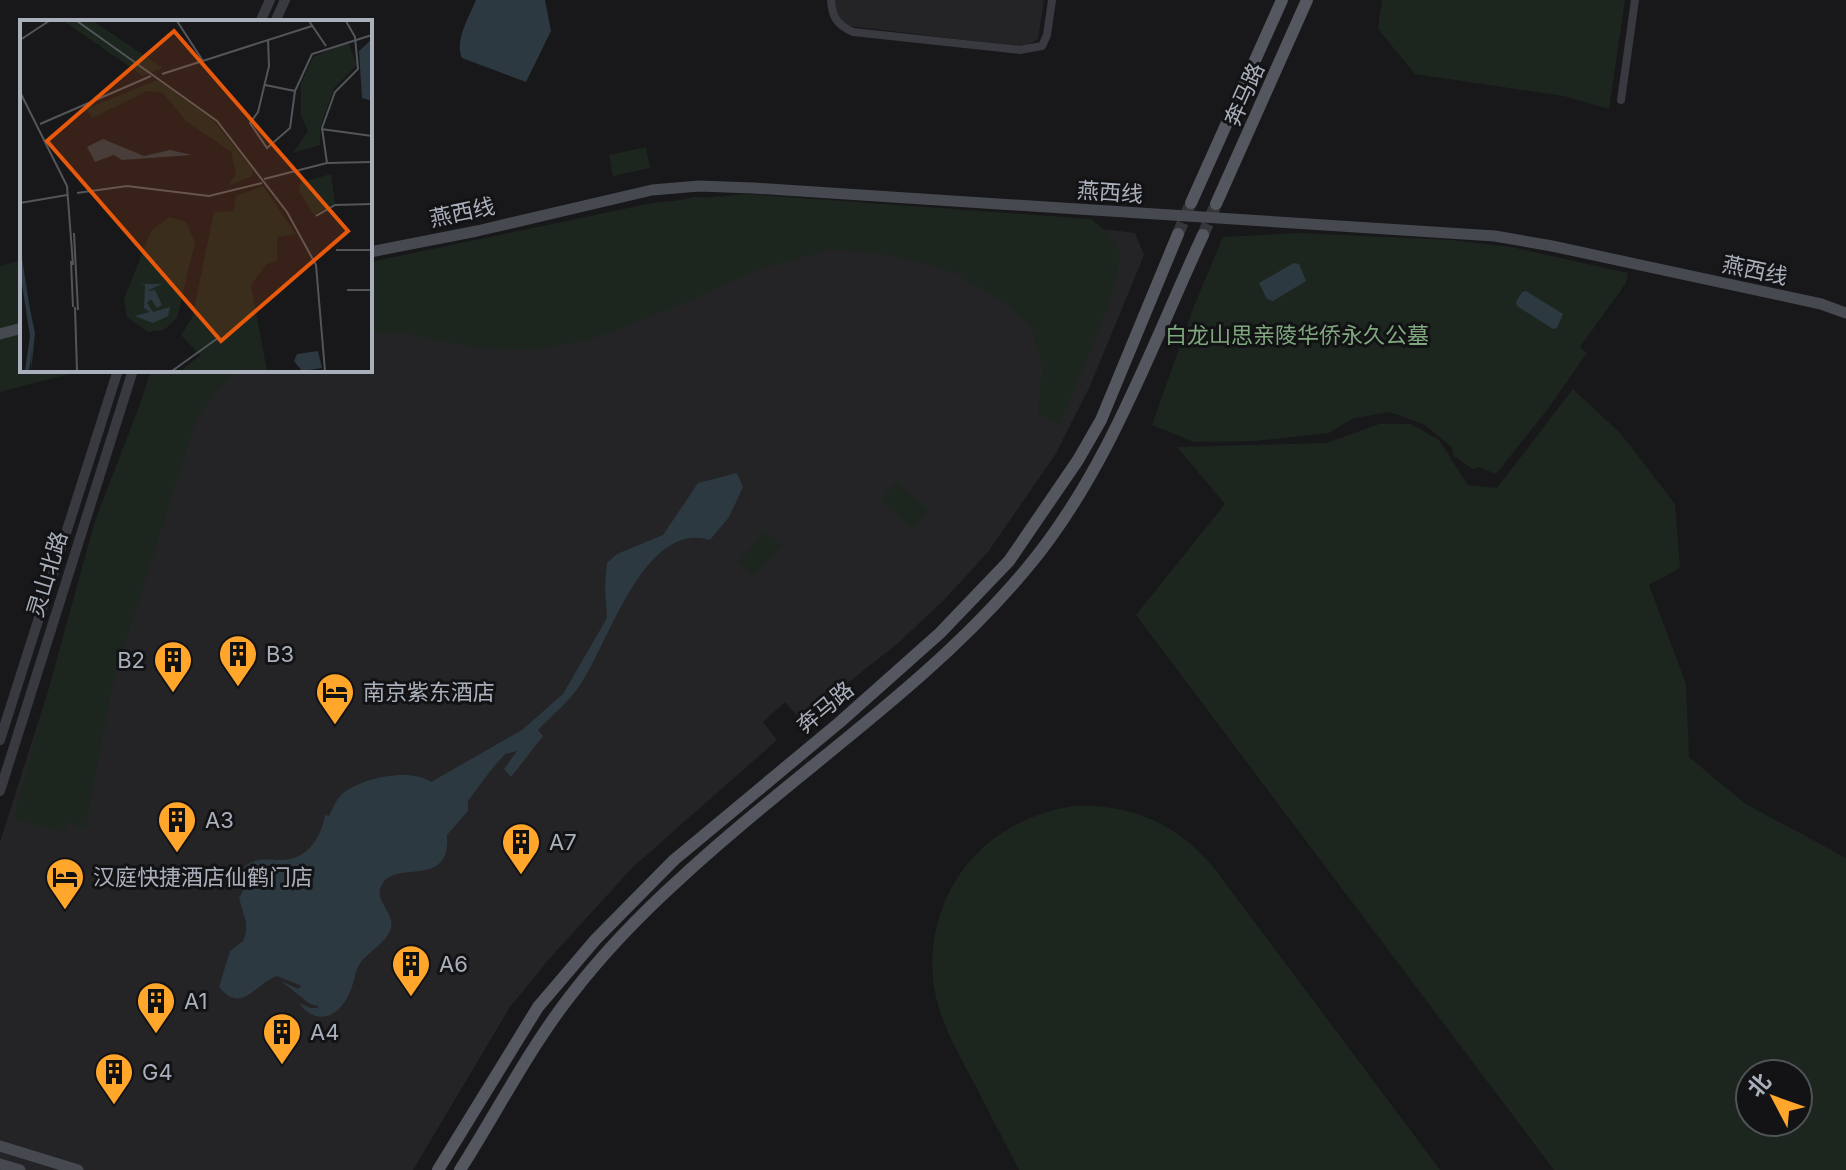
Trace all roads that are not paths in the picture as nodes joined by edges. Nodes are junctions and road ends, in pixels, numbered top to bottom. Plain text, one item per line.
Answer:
1 (270, 0) edge
2 (285, 0) edge
3 (831, 0) edge
4 (1052, 0) edge
5 (1282, 0) edge
6 (1307, 0) edge
7 (1635, 0) edge
8 (261, 20) edge
9 (276, 20) edge
10 (1621, 100) dead end
11 (1191, 203) tunnel mouth
12 (1216, 204) tunnel mouth
13 (1178, 234) tunnel mouth
14 (1203, 235) tunnel mouth
15 (372, 252) edge
16 (1846, 313) edge
17 (20, 329) edge
18 (0, 334) edge
19 (117, 372) edge
20 (132, 372) edge
21 (0, 740) edge
22 (0, 791) edge
23 (0, 1146) edge
24 (0, 1164) edge
25 (20, 1170) edge
26 (78, 1170) edge
27 (438, 1170) edge
28 (460, 1170) edge

1 - 8 street
2 - 9 street
3 - 4 street
5 - 11 main road, 奔马路
6 - 12 main road, 奔马路
7 - 10 street
13 - 27 main road, 奔马路
14 - 28 main road, 奔马路
15 - 16 main road, 燕西线
17 - 18 main road
19 - 21 street, 灵山北路
20 - 22 street, 灵山北路
23 - 26 main road
24 - 25 main road

